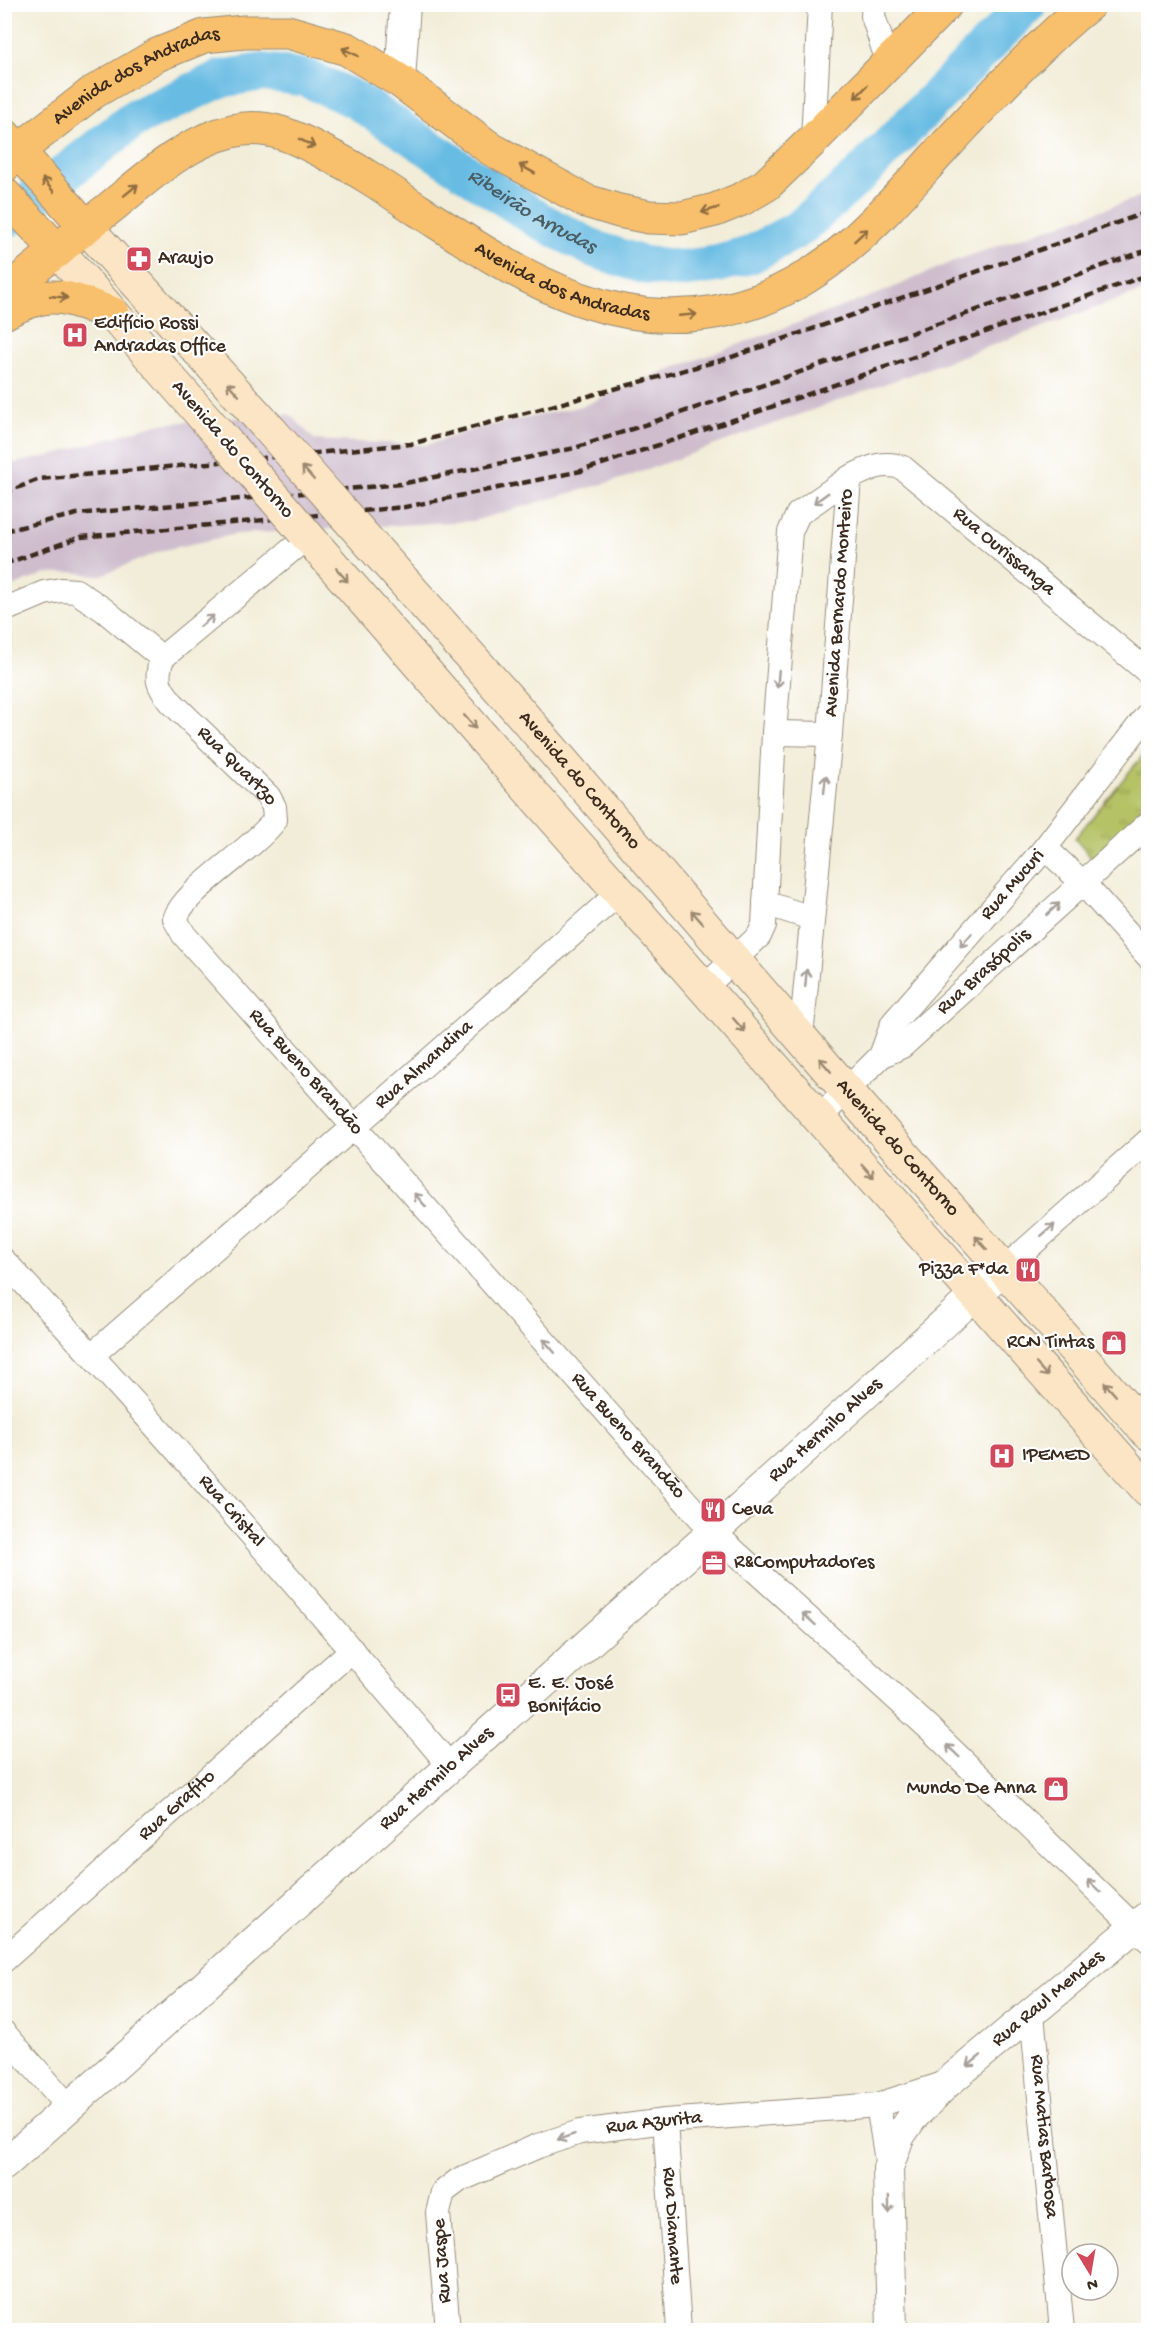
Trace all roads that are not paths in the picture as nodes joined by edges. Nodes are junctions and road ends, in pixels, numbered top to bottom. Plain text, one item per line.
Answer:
1 (405, 4) edge
2 (820, 4) edge
3 (874, 4) edge
4 (946, 4) edge
5 (1089, 4) edge
6 (889, 64) junction
7 (400, 81) junction
8 (813, 140) junction
9 (14, 152) edge
10 (4, 194) edge
11 (78, 219) junction
12 (51, 243) junction
13 (4, 294) edge
14 (4, 313) edge
15 (113, 314) junction
16 (849, 478) junction
17 (306, 533) junction
18 (4, 610) edge
19 (162, 658) junction
20 (1149, 672) edge
21 (1149, 714) edge
22 (774, 733) junction
23 (830, 734) junction
24 (1149, 824) edge
25 (1045, 848) junction
26 (1082, 882) junction
27 (620, 892) junction
28 (765, 903) junction
29 (812, 918) junction
30 (175, 919) joint
31 (1149, 956) edge
32 (734, 960) junction
33 (705, 987) junction
34 (801, 1037) junction
35 (881, 1056) junction
36 (847, 1090) junction
37 (820, 1117) junction
38 (355, 1126) junction
39 (1149, 1141) edge
40 (4, 1261) edge
41 (1004, 1269) junction
42 (976, 1294) junction
43 (92, 1354) junction
44 (1149, 1433) edge
45 (1149, 1490) edge
46 (713, 1532) junction
47 (352, 1650) junction
48 (450, 1767) junction
49 (1144, 1927) edge
50 (4, 1960) edge
51 (1032, 2014) junction
52 (4, 2033) edge
53 (947, 2083) junction
54 (878, 2105) junction
55 (69, 2107) junction
56 (665, 2121) junction
57 (4, 2165) edge
58 (888, 2168) junction
59 (443, 2192) joint
60 (448, 2331) edge
61 (679, 2331) edge
62 (892, 2331) edge
63 (1062, 2331) edge

1 - 7 street
2 - 8 street
3 - 6 street
4 - 6 main road, Avenida dos Andradas
11 -> 5 main road, Avenida dos Andradas
6 -> 8 main road, Avenida dos Andradas
8 -> 7 main road, Avenida dos Andradas
7 -> 9 main road, Avenida dos Andradas
11 -> 9 main road, Avenida do Contorno
10 - 12 main road, Avenida do Contorno
11 - 12 main road, Avenida dos Andradas
32 -> 11 main road, Avenida do Contorno, bridge
12 - 13 main road, Avenida dos Andradas
12 - 15 main road, Avenida do Contorno
14 -> 15 main road
15 - 17 main road, Avenida do Contorno, bridge
16 - 20 street, Rua Ourissanga
16 -> 22 street, Avenida Bernardo Monteiro
16 - 23 street, Avenida Bernardo Monteiro
19 -> 17 street
17 -> 27 main road, Avenida do Contorno
18 - 19 street
19 - 30 street, Rua Quartzo
21 - 25 street, Rua Mucuri
22 - 23 street
22 - 28 street, Avenida Bernardo Monteiro
29 -> 23 street, Avenida Bernardo Monteiro
24 - 26 street, Rua Brasópolis
25 - 26 street
25 -> 35 street, Rua Mucuri
26 - 31 street
35 -> 26 street, Rua Brasópolis
27 - 33 main road, Avenida do Contorno
27 - 38 street, Rua Almandina
28 - 29 street
28 - 32 street, Avenida Bernardo Monteiro
34 -> 29 street, Avenida Bernardo Monteiro
30 - 38 street, Rua Bueno Brandão
32 - 33 street, Avenida Bernardo Monteiro
32 - 34 main road, Avenida do Contorno
33 -> 37 main road, Avenida do Contorno
36 -> 34 main road, Avenida do Contorno
35 - 36 street, Rua Brasópolis
36 - 37 street, Rua Brasópolis
41 -> 36 main road, Avenida do Contorno
37 -> 42 main road, Avenida do Contorno
38 - 43 street, Rua Almandina
46 -> 38 street, Rua Bueno Brandão
41 -> 39 street
40 - 43 street, Rua Cristal
41 - 42 street, Rua Hermilo Alves
44 -> 41 main road, Avenida do Contorno
42 -> 45 main road, Avenida do Contorno
42 - 46 street, Rua Hermilo Alves
43 - 47 street, Rua Cristal
46 - 48 street, Rua Hermilo Alves
49 -> 46 street, Rua Bueno Brandão
47 - 48 street, Rua Cristal
47 - 50 street, Rua Grafito
48 - 55 street, Rua Hermilo Alves
49 - 51 street, Rua Raul Mendes
51 -> 53 street, Rua Raul Mendes
51 - 63 street, Rua Matias Barbosa
52 - 55 street
53 - 54 street, Rua Azurita
53 - 58 street
54 - 56 street, Rua Azurita
54 - 58 street
55 - 57 street, Rua Hermilo Alves
56 -> 59 street, Rua Azurita
56 - 61 street, Rua Diamante
58 -> 62 street
59 - 60 street, Rua Jaspe

